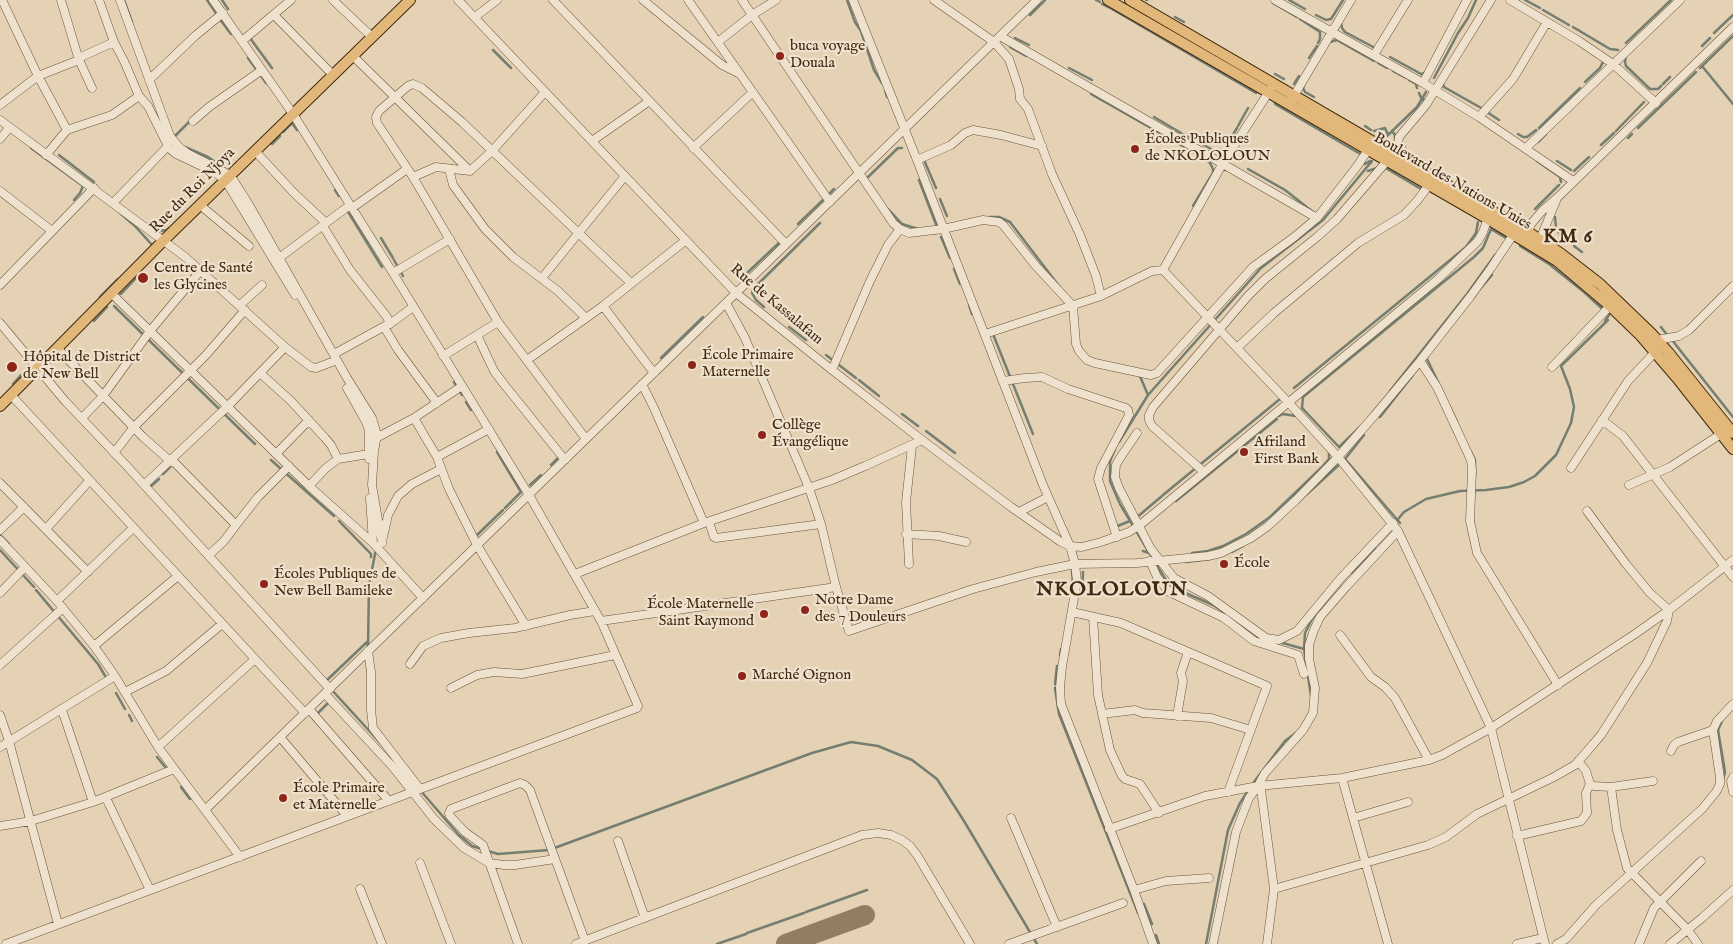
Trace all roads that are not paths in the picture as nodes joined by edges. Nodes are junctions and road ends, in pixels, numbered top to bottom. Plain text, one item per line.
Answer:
1 (62, 0) edge
2 (99, 0) edge
3 (120, 0) edge
4 (213, 0) edge
5 (291, 0) edge
6 (333, 0) edge
7 (410, 0) edge
8 (458, 0) edge
9 (497, 0) edge
10 (553, 0) edge
11 (643, 0) edge
12 (688, 0) edge
13 (742, 0) edge
14 (775, 0) edge
15 (853, 0) edge
16 (934, 0) edge
17 (1037, 0) edge
18 (1108, 0) edge
19 (1130, 0) edge
20 (1350, 0) edge
21 (1408, 0) edge
22 (1466, 0) edge
23 (1491, 0) edge
24 (1510, 0) edge
25 (1680, 0) edge
26 (2, 1) edge
27 (1280, 1) edge
28 (223, 13) junction
29 (274, 15) junction
30 (752, 15) junction
31 (475, 17) junction
32 (1547, 22) junction
33 (1733, 28) edge
34 (1331, 32) junction
35 (372, 37) junction
36 (997, 39) junction
37 (242, 41) junction
38 (114, 42) junction
39 (718, 42) junction
40 (353, 56) junction
41 (1374, 56) junction
42 (80, 60) junction
43 (1613, 64) junction
44 (262, 70) junction
45 (740, 74) junction
46 (333, 75) junction
47 (38, 76) junction
48 (149, 80) junction
49 (1423, 83) junction
50 (92, 88) dead end
51 (1271, 88) junction
52 (1435, 91) junction
53 (545, 92) junction
54 (753, 92) junction
55 (139, 96) junction
56 (395, 96) junction
57 (1292, 100) junction
58 (648, 102) junction
59 (1656, 103) junction
60 (0, 106) edge
61 (293, 114) junction
62 (1479, 117) junction
63 (0, 120) edge
64 (193, 121) dead end
65 (9, 128) junction
66 (904, 129) junction
67 (67, 130) junction
68 (0, 139) edge
69 (592, 141) junction
70 (168, 146) junction
71 (1042, 146) junction
72 (693, 148) junction
73 (1526, 148) junction
74 (1368, 150) junction
75 (255, 151) junction
76 (492, 151) junction
77 (46, 155) junction
78 (1398, 156) junction
79 (917, 160) junction
80 (1387, 161) junction
81 (1223, 163) junction
82 (407, 169) junction
83 (449, 169) junction
84 (470, 171) junction
85 (860, 173) junction
86 (625, 176) junction
87 (412, 177) junction
88 (228, 178) junction
89 (1573, 181) junction
90 (1429, 185) junction
91 (94, 188) junction
92 (0, 191) edge
93 (1558, 197) junction
94 (830, 202) junction
95 (113, 203) junction
96 (200, 205) junction
97 (351, 207) junction
98 (1489, 215) junction
99 (1317, 218) junction
100 (324, 224) junction
101 (900, 229) junction
102 (943, 230) junction
103 (1515, 230) junction
104 (52, 231) junction
105 (578, 232) junction
106 (1526, 236) junction
107 (450, 239) junction
108 (686, 240) junction
109 (163, 241) junction
110 (786, 244) junction
111 (1538, 244) junction
112 (249, 246) dead end
113 (279, 258) junction
114 (201, 270) junction
115 (1163, 270) junction
116 (393, 273) junction
117 (542, 278) junction
118 (632, 283) junction
119 (262, 284) dead end
120 (0, 285) edge
121 (1733, 286) edge
122 (736, 293) junction
123 (111, 294) junction
124 (1101, 296) junction
125 (726, 303) junction
126 (603, 306) junction
127 (1073, 306) junction
128 (1610, 306) junction
129 (414, 307) junction
130 (243, 308) junction
131 (1208, 317) junction
132 (586, 318) junction
133 (498, 322) junction
134 (0, 323) edge
135 (387, 325) junction
136 (1219, 329) junction
137 (150, 331) junction
138 (985, 334) junction
139 (477, 335) junction
140 (1657, 340) junction
141 (285, 347) junction
142 (57, 348) junction
143 (1237, 348) junction
144 (1655, 352) junction
145 (443, 356) junction
146 (333, 358) junction
147 (527, 360) junction
148 (1420, 361) junction
149 (1552, 367) dead end
150 (37, 368) junction
151 (190, 370) junction
152 (832, 370) junction
153 (260, 373) junction
154 (654, 373) junction
155 (1003, 382) junction
156 (642, 384) junction
157 (462, 386) junction
158 (10, 396) junction
159 (103, 396) junction
160 (1288, 402) junction
161 (437, 403) junction
162 (0, 406) edge
163 (226, 407) junction
164 (82, 418) junction
165 (414, 418) junction
166 (309, 420) junction
167 (1602, 420) junction
168 (134, 427) junction
169 (489, 429) junction
170 (1137, 433) dead end
171 (1733, 433) edge
172 (1721, 434) junction
173 (376, 438) junction
174 (586, 439) junction
175 (922, 440) junction
176 (912, 446) junction
177 (1733, 449) edge
178 (114, 453) junction
179 (276, 454) junction
180 (369, 454) junction
181 (437, 457) junction
182 (1338, 457) junction
183 (338, 459) junction
184 (565, 460) junction
185 (170, 461) junction
186 (288, 466) junction
187 (1571, 468) dead end
188 (441, 469) junction
189 (1204, 472) junction
190 (1653, 476) junction
191 (90, 480) junction
192 (0, 483) edge
193 (144, 485) junction
194 (1629, 485) dead end
195 (309, 486) junction
196 (809, 488) junction
197 (529, 495) junction
198 (1048, 497) junction
199 (24, 507) junction
200 (1587, 510) dead end
201 (1019, 512) junction
202 (707, 523) junction
203 (1393, 523) junction
204 (821, 524) junction
205 (236, 525) junction
206 (1138, 526) junction
207 (134, 528) junction
208 (46, 529) junction
209 (0, 530) edge
210 (1398, 531) junction
211 (906, 534) junction
212 (1117, 537) junction
213 (0, 540) edge
214 (373, 542) junction
215 (966, 542) dead end
216 (477, 546) junction
217 (1070, 546) junction
218 (381, 547) junction
219 (209, 555) junction
220 (1733, 560) edge
221 (1159, 561) junction
222 (1149, 562) junction
223 (909, 564) dead end
224 (1075, 564) junction
225 (1725, 566) junction
226 (25, 567) junction
227 (88, 572) junction
228 (575, 574) junction
229 (178, 576) junction
230 (1733, 577) edge
231 (836, 587) junction
232 (0, 593) edge
233 (424, 598) junction
234 (57, 601) junction
235 (63, 608) junction
236 (1669, 610) junction
237 (595, 611) junction
238 (1072, 612) junction
239 (1093, 617) junction
240 (601, 620) junction
241 (222, 624) junction
242 (526, 626) junction
243 (1340, 635) dead end
244 (94, 646) junction
245 (368, 651) junction
246 (1188, 652) junction
247 (616, 655) junction
248 (255, 659) junction
249 (410, 664) dead end
250 (0, 665) edge
251 (1304, 674) dead end
252 (115, 676) junction
253 (1558, 685) junction
254 (451, 688) dead end
255 (327, 691) junction
256 (125, 692) junction
257 (1733, 704) edge
258 (62, 710) junction
259 (307, 711) junction
260 (1102, 714) junction
261 (0, 715) edge
262 (1177, 716) junction
263 (1491, 728) junction
264 (1251, 730) junction
265 (1713, 730) junction
266 (280, 737) junction
267 (9, 741) junction
268 (0, 747) edge
269 (158, 747) junction
270 (1670, 752) dead end
271 (1429, 760) junction
272 (1578, 761) junction
273 (174, 769) junction
274 (1342, 778) junction
275 (1733, 778) edge
276 (1652, 780) dead end
277 (1590, 784) junction
278 (1259, 786) junction
279 (1610, 787) junction
280 (416, 791) junction
281 (1228, 792) junction
282 (1733, 792) edge
283 (106, 798) junction
284 (1508, 800) junction
285 (389, 801) junction
286 (93, 802) junction
287 (1408, 802) dead end
288 (206, 809) junction
289 (1159, 813) junction
290 (348, 816) junction
291 (1011, 818) dead end
292 (1353, 818) junction
293 (31, 821) junction
294 (0, 826) edge
295 (1110, 829) junction
296 (1517, 836) junction
297 (618, 841) dead end
298 (240, 857) junction
299 (554, 857) junction
300 (488, 860) junction
301 (1701, 861) dead end
302 (1365, 862) junction
303 (420, 863) dead end
304 (1631, 872) junction
305 (1209, 878) dead end
306 (360, 889) dead end
307 (1274, 889) junction
308 (150, 890) junction
309 (1134, 890) junction
310 (1733, 890) edge
311 (1660, 901) junction
312 (1123, 903) dead end
313 (645, 918) junction
314 (58, 924) junction
315 (1057, 926) junction
316 (1688, 930) junction
317 (585, 941) junction
318 (1544, 941) edge
319 (10, 943) edge
320 (382, 944) edge
321 (451, 944) edge
322 (518, 944) edge
323 (576, 944) edge
324 (970, 944) edge
325 (1009, 944) edge
326 (1153, 944) edge
327 (1213, 944) edge
328 (1267, 944) edge
329 (1388, 944) edge
330 (1516, 944) edge
331 (1557, 944) edge
332 (1639, 944) edge
333 (1670, 944) edge
334 (1698, 944) edge

1 - 42 street
2 - 38 street
3 - 48 street
4 - 28 street
5 - 29 street
6 - 35 street
7 - 35 main road, Rue du Roi Njoya
8 - 31 street, Rue de Kassalafam
9 - 31 street
10 - 58 street
11 - 45 street
12 - 39 street
13 - 30 street
14 - 30 street
15 - 66 street
16 - 36 street
17 - 36 street
18 - 51 main road, Boulevard des Nations Unies
19 - 51 main road, Boulevard des Nations Unies
20 - 34 street
21 - 41 street
22 - 49 street
23 - 52 street
24 - 32 street
25 - 43 street
26 - 47 street
27 - 34 street
28 - 37 street
28 - 48 street
29 - 37 street
29 - 46 street
30 - 39 street
30 - 85 street
31 - 53 street, Rue de Kassalafam
32 - 43 street
32 - 62 street
33 - 59 street
34 - 41 street
34 - 57 street
35 - 40 main road, Rue du Roi Njoya
36 - 66 street
36 - 71 street
36 - 81 street
37 - 44 street
38 - 42 street
38 - 55 street
39 - 45 street
40 - 46 main road, Rue du Roi Njoya
40 - 56 street
41 - 49 street
42 - 47 street
42 - 50 street
43 - 59 street
43 - 73 street
44 - 61 street
44 - 64 street
45 - 54 street
46 - 61 main road, Rue du Roi Njoya
47 - 60 street
47 - 67 street
48 - 88 street
49 - 52 street
51 - 57 main road, Boulevard des Nations Unies
51 - 81 street
52 - 62 street
52 - 78 street
53 - 69 street, Rue de Kassalafam
53 - 76 street
54 - 72 street
54 - 94 street
55 - 67 street
55 - 70 street
56 - 76 street
56 - 82 street
56 - 84 street
57 - 74 main road, Boulevard des Nations Unies
57 - 78 main road, Boulevard des Nations Unies
58 - 69 street
58 - 72 street
59 - 89 street
61 - 75 main road, Rue du Roi Njoya
61 - 97 street
62 - 73 street
63 - 65 street
65 - 68 street
65 - 77 street
66 - 79 street
66 - 85 street
67 - 77 street
69 - 86 street, Rue de Kassalafam
70 - 88 street
70 - 95 street
71 - 79 street
71 - 124 street
72 - 110 street
73 - 89 street
74 - 80 main road, Boulevard des Nations Unies
74 - 99 street
75 - 88 main road, Rue du Roi Njoya
75 - 100 street
76 - 84 street
76 - 105 street
77 - 91 street
78 - 98 main road, Boulevard des Nations Unies
79 - 102 street
80 - 90 main road, Boulevard des Nations Unies
80 - 136 street
81 - 99 street
81 - 115 street
82 - 87 street
82 - 97 street
83 - 84 street
83 - 87 street
83 - 117 street
85 - 94 street
85 - 101 street
86 - 105 street
86 - 108 street, Rue de Kassalafam
87 - 107 street
88 - 96 main road, Rue du Roi Njoya
88 - 113 street
88 - 146 street
89 - 93 street
90 - 98 main road, Boulevard des Nations Unies
90 - 143 street
91 - 95 street
91 - 104 street
92 - 104 street
93 - 106 street
93 - 111 street
94 - 110 street
95 - 109 street
96 - 109 main road, Rue du Roi Njoya
96 - 112 street
97 - 100 street
97 - 116 street
98 - 103 main road, Boulevard des Nations Unies
98 - 160 street
99 - 131 street
100 - 113 street
100 - 135 street
101 - 102 street
101 - 152 street
102 - 127 street
102 - 138 street
103 - 106 main road, Boulevard des Nations Unies
103 - 148 street
104 - 120 street
105 - 117 street
105 - 118 street
106 - 111 main road, Boulevard des Nations Unies
107 - 116 street
107 - 133 street
108 - 118 street
108 - 122 street, Rue de Kassalafam
109 - 114 street
109 - 123 main road, Rue du Roi Njoya
110 - 122 street
111 - 128 main road, Boulevard des Nations Unies
111 - 140 main road, Boulevard des Nations Unies
113 - 146 street
114 - 130 street
114 - 137 street
115 - 124 street
115 - 131 street
116 - 129 street
117 - 132 street
118 - 126 street
119 - 130 street
121 - 140 street
122 - 125 street
122 - 152 street, Rue de Kassalafam
123 - 137 street
123 - 142 main road, Rue du Roi Njoya
124 - 127 street
125 - 154 street
125 - 196 street
126 - 132 street
126 - 154 street
127 - 131 street
127 - 138 street
128 - 144 main road, Boulevard des Nations Unies
128 - 149 street
129 - 135 street
129 - 145 street
130 - 141 street
130 - 151 street
131 - 136 street
132 - 147 street
133 - 139 street
133 - 147 street
134 - 150 street
135 - 146 street
135 - 161 street
136 - 143 street
136 - 189 street
137 - 151 street
137 - 159 street
138 - 155 street
139 - 145 street
139 - 184 street
140 - 171 main road, Boulevard des Nations Unies
141 - 146 street
141 - 153 street
142 - 150 main road, Rue du Roi Njoya
142 - 159 street
143 - 160 street
144 - 167 street
144 - 172 main road, Boulevard des Nations Unies
145 - 157 street
146 - 173 street
146 - 180 street
147 - 174 street
148 - 182 street
148 - 253 street
150 - 158 main road, Rue du Roi Njoya
150 - 164 street
151 - 163 street
151 - 168 street
152 - 175 street, Rue de Kassalafam
153 - 163 street
153 - 166 street
154 - 156 street
155 - 198 street
155 - 212 street
156 - 174 street
156 - 202 street
157 - 161 street
157 - 169 street
158 - 162 main road, Rue du Roi Njoya
158 - 191 street
159 - 164 street
159 - 168 street
160 - 182 street
160 - 189 street
161 - 165 street
163 - 179 street
163 - 185 street
164 - 178 street
165 - 173 street
165 - 181 street
166 - 179 street
166 - 183 street
167 - 187 street
167 - 190 street
168 - 178 street
168 - 185 street
169 - 181 street
169 - 197 street
170 - 206 street
172 - 177 main road, Boulevard des Nations Unies
172 - 190 street
173 - 218 street
174 - 184 street
175 - 176 street
175 - 201 street, Rue de Kassalafam
176 - 196 street
176 - 211 street
178 - 193 street
179 - 186 street
180 - 183 street
180 - 214 street
181 - 188 street
182 - 203 street
182 - 221 street
183 - 195 street
184 - 197 street
185 - 193 street
185 - 205 street
186 - 195 street
186 - 205 street
188 - 216 street
188 - 218 street
189 - 206 street
190 - 194 street
190 - 225 street
191 - 207 street
191 - 208 street
192 - 199 street
193 - 219 street
195 - 214 street
196 - 202 street
196 - 204 street
197 - 216 street
197 - 228 street
198 - 201 street
198 - 217 street
199 - 208 street
199 - 209 street
200 - 236 street
201 - 217 street, Rue de Kassalafam
202 - 204 street
202 - 228 street
203 - 210 street
203 - 221 street
204 - 231 street
205 - 219 street
206 - 212 street
206 - 221 street
207 - 227 street
207 - 229 street
208 - 227 street
210 - 263 street
210 - 278 street
211 - 215 street
211 - 223 street
212 - 217 street
213 - 226 street
214 - 218 street
216 - 233 street
216 - 242 street
217 - 224 street
218 - 233 street
219 - 255 street
220 - 225 street
221 - 222 street
222 - 224 street
222 - 251 street
224 - 231 street
224 - 238 street
225 - 230 street
225 - 236 street
226 - 232 street
226 - 234 street
227 - 234 street
228 - 237 street
229 - 241 street
229 - 244 street
231 - 240 street
233 - 245 street
234 - 235 street
235 - 244 street
235 - 250 street
236 - 253 street
236 - 272 street
237 - 240 street
237 - 242 street
238 - 239 street
238 - 295 street
239 - 246 street
239 - 260 street
240 - 247 street
241 - 248 street
241 - 256 street
242 - 249 street
243 - 271 street
244 - 252 street
245 - 255 street
245 - 280 street
246 - 262 street
246 - 264 street
247 - 254 street
247 - 280 street
248 - 259 street
248 - 269 street
252 - 256 street
252 - 258 street
253 - 263 street
255 - 259 street
255 - 280 street
256 - 269 street
257 - 265 street
258 - 267 street
258 - 286 street
259 - 266 street
259 - 285 street
260 - 262 street
260 - 289 street
261 - 267 street
262 - 264 street
263 - 271 street
263 - 284 street
264 - 281 street
265 - 270 street
265 - 304 street
266 - 288 street
266 - 290 street
267 - 268 street
267 - 293 street
269 - 273 street
271 - 274 street
272 - 277 street
272 - 284 street
273 - 283 street
273 - 288 street
274 - 278 street
274 - 292 street
275 - 282 street
276 - 279 street
277 - 279 street
277 - 296 street
278 - 281 street
278 - 307 street
278 - 327 street
279 - 304 street
280 - 285 street
280 - 300 street
281 - 289 street
283 - 286 street
283 - 308 street
284 - 296 street
284 - 302 street
285 - 290 street
286 - 293 street
287 - 292 street
288 - 298 street
289 - 295 street
290 - 298 street
291 - 315 street
292 - 302 street
293 - 294 street
293 - 314 street
295 - 309 street
296 - 318 street
297 - 313 street
298 - 308 street
299 - 300 street
299 - 300 street
299 - 317 street
300 - 322 street
301 - 311 street
302 - 307 street
302 - 329 street
303 - 321 street
304 - 311 street
304 - 331 street
305 - 309 street
306 - 320 street
307 - 328 street
308 - 314 street
309 - 326 street
310 - 316 street
311 - 316 street
311 - 332 street
312 - 315 street
313 - 317 street
313 - 324 street
314 - 319 street
315 - 325 street
316 - 333 street
316 - 334 street
317 - 323 street
318 - 330 street

